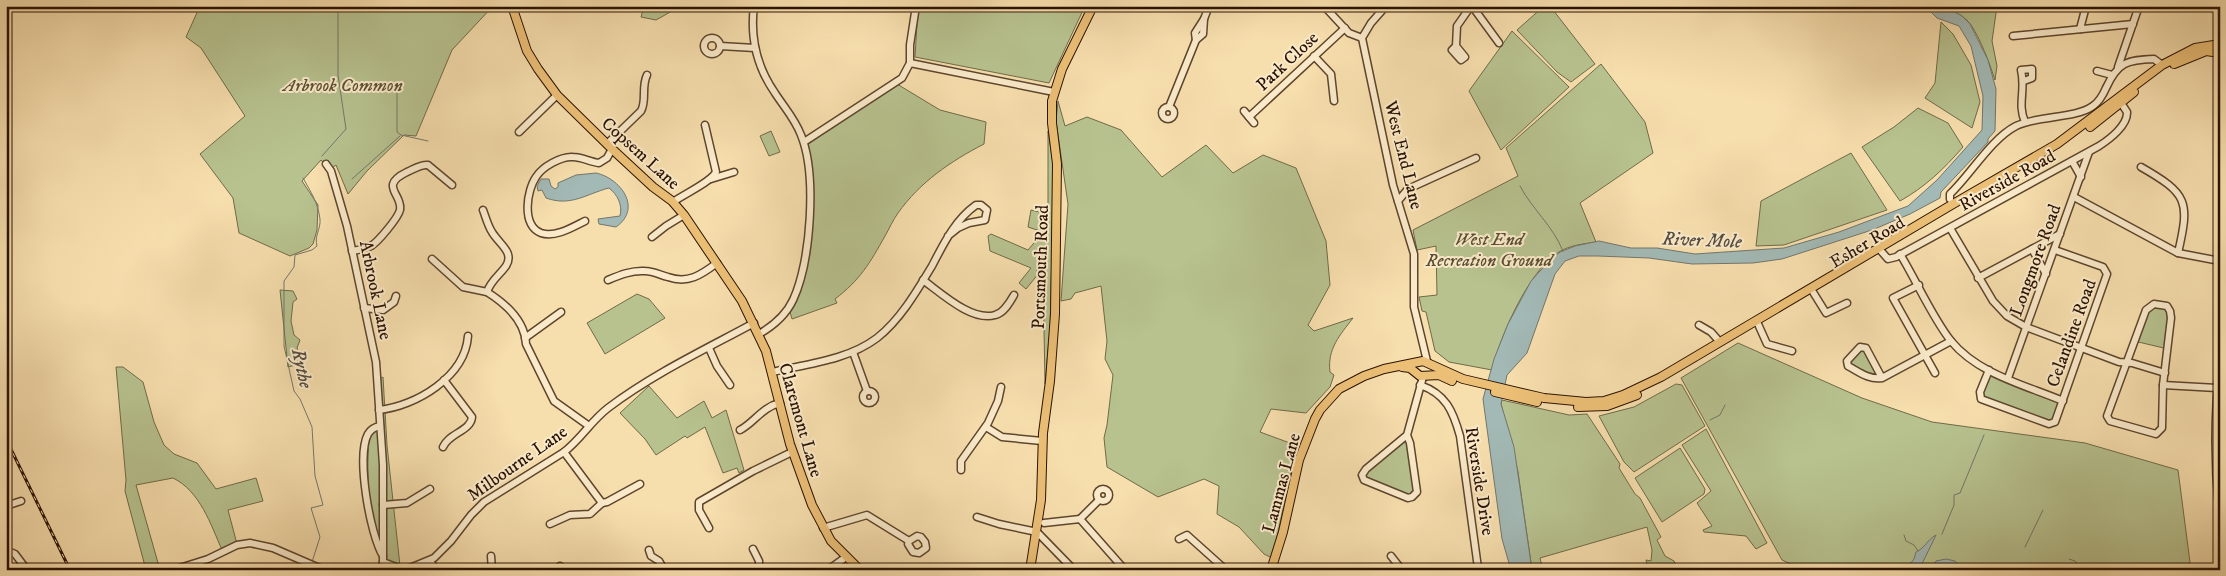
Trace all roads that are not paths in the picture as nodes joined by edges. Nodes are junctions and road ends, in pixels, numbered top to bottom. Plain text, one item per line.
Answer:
1 (512, 6) edge
2 (754, 6) edge
3 (916, 6) edge
4 (1094, 6) edge
5 (1209, 6) edge
6 (1324, 6) edge
7 (1386, 6) edge
8 (1471, 6) edge
9 (2086, 6) edge
10 (2139, 6) edge
11 (2132, 24) junction
12 (1345, 28) junction
13 (2080, 29) junction
14 (2013, 36) dead end
15 (1362, 38) junction
16 (1500, 43) dead end
17 (2220, 44) edge
18 (720, 46) dead end
19 (1456, 46) dead end
20 (755, 48) junction
21 (2121, 53) junction
22 (2220, 53) edge
23 (1314, 56) junction
24 (2128, 62) junction
25 (910, 63) junction
26 (2162, 65) junction
27 (2118, 67) junction
28 (2097, 71) dead end
29 (648, 75) dead end
30 (2112, 75) junction
31 (2024, 81) dead end
32 (1054, 92) junction
33 (557, 95) junction
34 (1334, 101) dead end
35 (2121, 103) junction
36 (1169, 107) dead end
37 (1244, 111) dead end
38 (1249, 117) junction
39 (2025, 122) junction
40 (1254, 123) dead end
41 (705, 125) dead end
42 (519, 132) dead end
43 (804, 142) junction
44 (609, 147) junction
45 (2089, 152) junction
46 (1476, 158) dead end
47 (2072, 161) junction
48 (326, 164) dead end
49 (2141, 167) dead end
50 (734, 172) dead end
51 (2082, 177) junction
52 (710, 179) junction
53 (1393, 185) junction
54 (442, 186) dead end
55 (1408, 189) junction
56 (2074, 198) junction
57 (1950, 199) dead end
58 (1398, 201) junction
59 (673, 202) junction
60 (483, 210) dead end
61 (684, 215) junction
62 (585, 221) dead end
63 (1950, 228) junction
64 (2060, 234) junction
65 (948, 236) junction
66 (652, 237) dead end
67 (2032, 248) junction
68 (2055, 250) junction
69 (352, 251) junction
70 (1881, 251) junction
71 (2178, 253) junction
72 (1900, 254) junction
73 (432, 259) dead end
74 (2220, 261) edge
75 (717, 263) junction
76 (2046, 274) junction
77 (1978, 278) junction
78 (608, 280) dead end
79 (923, 280) junction
80 (1919, 285) junction
81 (487, 292) junction
82 (1813, 292) junction
83 (1014, 296) dead end
84 (396, 301) dead end
85 (1847, 303) dead end
86 (364, 308) junction
87 (561, 312) dead end
88 (754, 323) junction
89 (1758, 324) junction
90 (1698, 325) dead end
91 (2026, 327) junction
92 (759, 334) junction
93 (468, 336) dead end
94 (525, 338) junction
95 (1951, 341) junction
96 (1719, 342) junction
97 (709, 348) junction
98 (2082, 349) junction
99 (1792, 351) dead end
100 (853, 352) junction
101 (1925, 356) junction
102 (1424, 362) junction
103 (2126, 363) junction
104 (2220, 364) edge
105 (1402, 367) junction
106 (1989, 370) junction
107 (772, 372) junction
108 (1416, 372) junction
109 (1935, 373) dead end
110 (2165, 373) junction
111 (1426, 376) junction
112 (1882, 378) junction
113 (2008, 378) junction
114 (444, 380) junction
115 (730, 385) dead end
116 (1420, 385) junction
117 (2163, 385) junction
118 (1001, 387) dead end
119 (1486, 387) junction
120 (2217, 388) junction
121 (867, 391) dead end
122 (1512, 394) junction
123 (2063, 401) junction
124 (780, 403) junction
125 (379, 410) junction
126 (380, 426) junction
127 (589, 426) junction
128 (986, 427) junction
129 (740, 430) dead end
130 (1407, 435) junction
131 (1042, 441) junction
132 (443, 447) dead end
133 (564, 452) junction
134 (792, 452) junction
135 (960, 470) dead end
136 (640, 484) dead end
137 (430, 489) dead end
138 (1099, 500) dead end
139 (21, 501) dead end
140 (602, 503) junction
141 (383, 505) junction
142 (6, 506) edge
143 (977, 516) dead end
144 (2220, 518) edge
145 (1080, 519) junction
146 (1044, 523) dead end
147 (550, 524) dead end
148 (709, 528) dead end
149 (823, 528) junction
150 (1037, 534) junction
151 (1180, 538) dead end
152 (909, 542) dead end
153 (753, 549) dead end
154 (6, 550) edge
155 (648, 555) dead end
156 (491, 556) dead end
157 (1391, 556) dead end
158 (846, 557) junction
159 (383, 559) junction
160 (430, 561) junction
161 (1478, 568) dead end
162 (27, 570) edge
163 (173, 570) edge
164 (324, 570) edge
165 (382, 570) edge
166 (398, 570) edge
167 (405, 570) edge
168 (436, 570) edge
169 (492, 570) edge
170 (664, 570) edge
171 (759, 570) edge
172 (828, 570) edge
173 (860, 570) edge
174 (1030, 570) edge
175 (1074, 570) edge
176 (1126, 570) edge
177 (1226, 570) edge
178 (1271, 570) edge
179 (1402, 570) edge

1 - 33 main road, Copsem Lane
2 - 20 street
3 - 25 street
4 - 32 main road, Portsmouth Road
5 - 36 street
6 - 12 street
7 - 15 street
8 - 16 street
8 - 19 street
9 - 13 street
10 - 11 street
11 - 13 street
11 - 21 street
12 - 15 street
12 - 23 street, Park Close
13 - 14 street
15 - 53 street, West End Lane
17 - 26 main road, Esher Road
18 - 20 street
20 - 43 street
21 - 24 street
21 - 27 street
22 - 35 main road, Esher Road
23 - 34 street
23 - 38 street, Park Close
24 - 26 street
24 - 27 street
25 - 32 street
25 - 43 street
26 - 96 main road, Esher Road
27 - 30 street
28 - 30 street
29 - 44 street
30 - 39 street
31 - 39 street
32 - 131 main road, Portsmouth Road
33 - 42 street
33 - 44 main road, Copsem Lane
35 - 45 street, Riverside Road
35 - 70 main road, Esher Road
37 - 38 street
38 - 40 street
39 - 57 street
41 - 52 street
43 - 92 street
44 - 59 main road, Copsem Lane
44 - 62 street
45 - 47 street, Riverside Road
45 - 51 street, Longmore Road
46 - 55 street
47 - 51 street
47 - 63 street, Riverside Road
48 - 69 street, Arbrook Lane
49 - 71 street
50 - 52 street
51 - 56 street, Longmore Road
52 - 59 street
53 - 55 street
53 - 58 street, West End Lane
54 - 69 street
55 - 58 street
56 - 64 street, Longmore Road
56 - 71 street
58 - 102 street, West End Lane
59 - 61 main road, Copsem Lane
60 - 81 street
61 - 66 street
61 - 75 main road, Copsem Lane
63 - 72 street, Riverside Road
63 - 77 street
64 - 67 street
64 - 68 street, Longmore Road
65 - 65 street
65 - 79 street
67 - 76 street
67 - 77 street
68 - 76 street, Longmore Road
68 - 98 street, Celandine Road
69 - 86 street, Arbrook Lane
70 - 72 street
70 - 82 main road, Esher Road
71 - 74 street
72 - 80 street
73 - 81 street
75 - 78 street
75 - 88 main road, Copsem Lane
76 - 91 street, Longmore Road
77 - 91 street
79 - 83 street
79 - 100 street
80 - 95 street
80 - 101 street
81 - 94 street
82 - 85 street
82 - 89 main road, Esher Road
84 - 86 street
86 - 125 street, Arbrook Lane
87 - 94 street
88 - 92 main road, Claremont Lane
88 - 97 street, Milbourne Lane
89 - 99 street
89 - 122 main road, Esher Road
90 - 96 street
91 - 98 street
91 - 113 street, Longmore Road
92 - 107 main road, Claremont Lane
93 - 114 street
94 - 127 street
95 - 101 street
95 - 106 street
96 - 122 main road, Esher Road
97 - 115 street
97 - 127 street, Milbourne Lane
98 - 103 street
98 - 123 street, Celandine Road
100 - 107 street
100 - 121 street
101 - 109 street
101 - 112 street
102 - 105 main road, Lammas Lane
102 - 108 main road
102 - 111 main road
102 - 119 main road
103 - 110 street
103 - 110 street
103 - 117 street
104 - 120 street
105 - 108 main road
105 - 178 main road, Lammas Lane
106 - 113 street
106 - 123 street, Celandine Road
107 - 124 main road, Claremont Lane
108 - 111 main road
110 - 117 street
111 - 116 street
111 - 119 main road
112 - 112 street
113 - 123 street
114 - 125 street
114 - 132 street
116 - 130 street
116 - 161 street, Riverside Drive
117 - 120 street
118 - 128 street
119 - 122 main road
120 - 144 street
124 - 129 street
124 - 134 main road, Claremont Lane
125 - 126 street, Arbrook Lane
126 - 141 street, Arbrook Lane
126 - 159 street, Arbrook Lane
127 - 133 street, Milbourne Lane
128 - 131 street
128 - 135 street
130 - 130 street
131 - 150 main road, Portsmouth Road
133 - 140 street
133 - 160 street, Milbourne Lane
134 - 148 street
134 - 149 main road, Claremont Lane
136 - 140 street
137 - 141 street
138 - 145 street
139 - 142 street
140 - 147 street
141 - 159 street, Arbrook Lane
143 - 150 street
145 - 146 street
145 - 176 street
149 - 152 street
149 - 158 main road, Claremont Lane
150 - 174 main road, Portsmouth Road
150 - 175 street
151 - 177 street
153 - 171 street
154 - 162 street
155 - 170 street
156 - 169 street
157 - 179 street
158 - 172 street
158 - 173 main road, Claremont Lane
159 - 165 street, Arbrook Lane
159 - 166 street
160 - 167 street, Milbourne Lane
160 - 168 street
163 - 164 street

